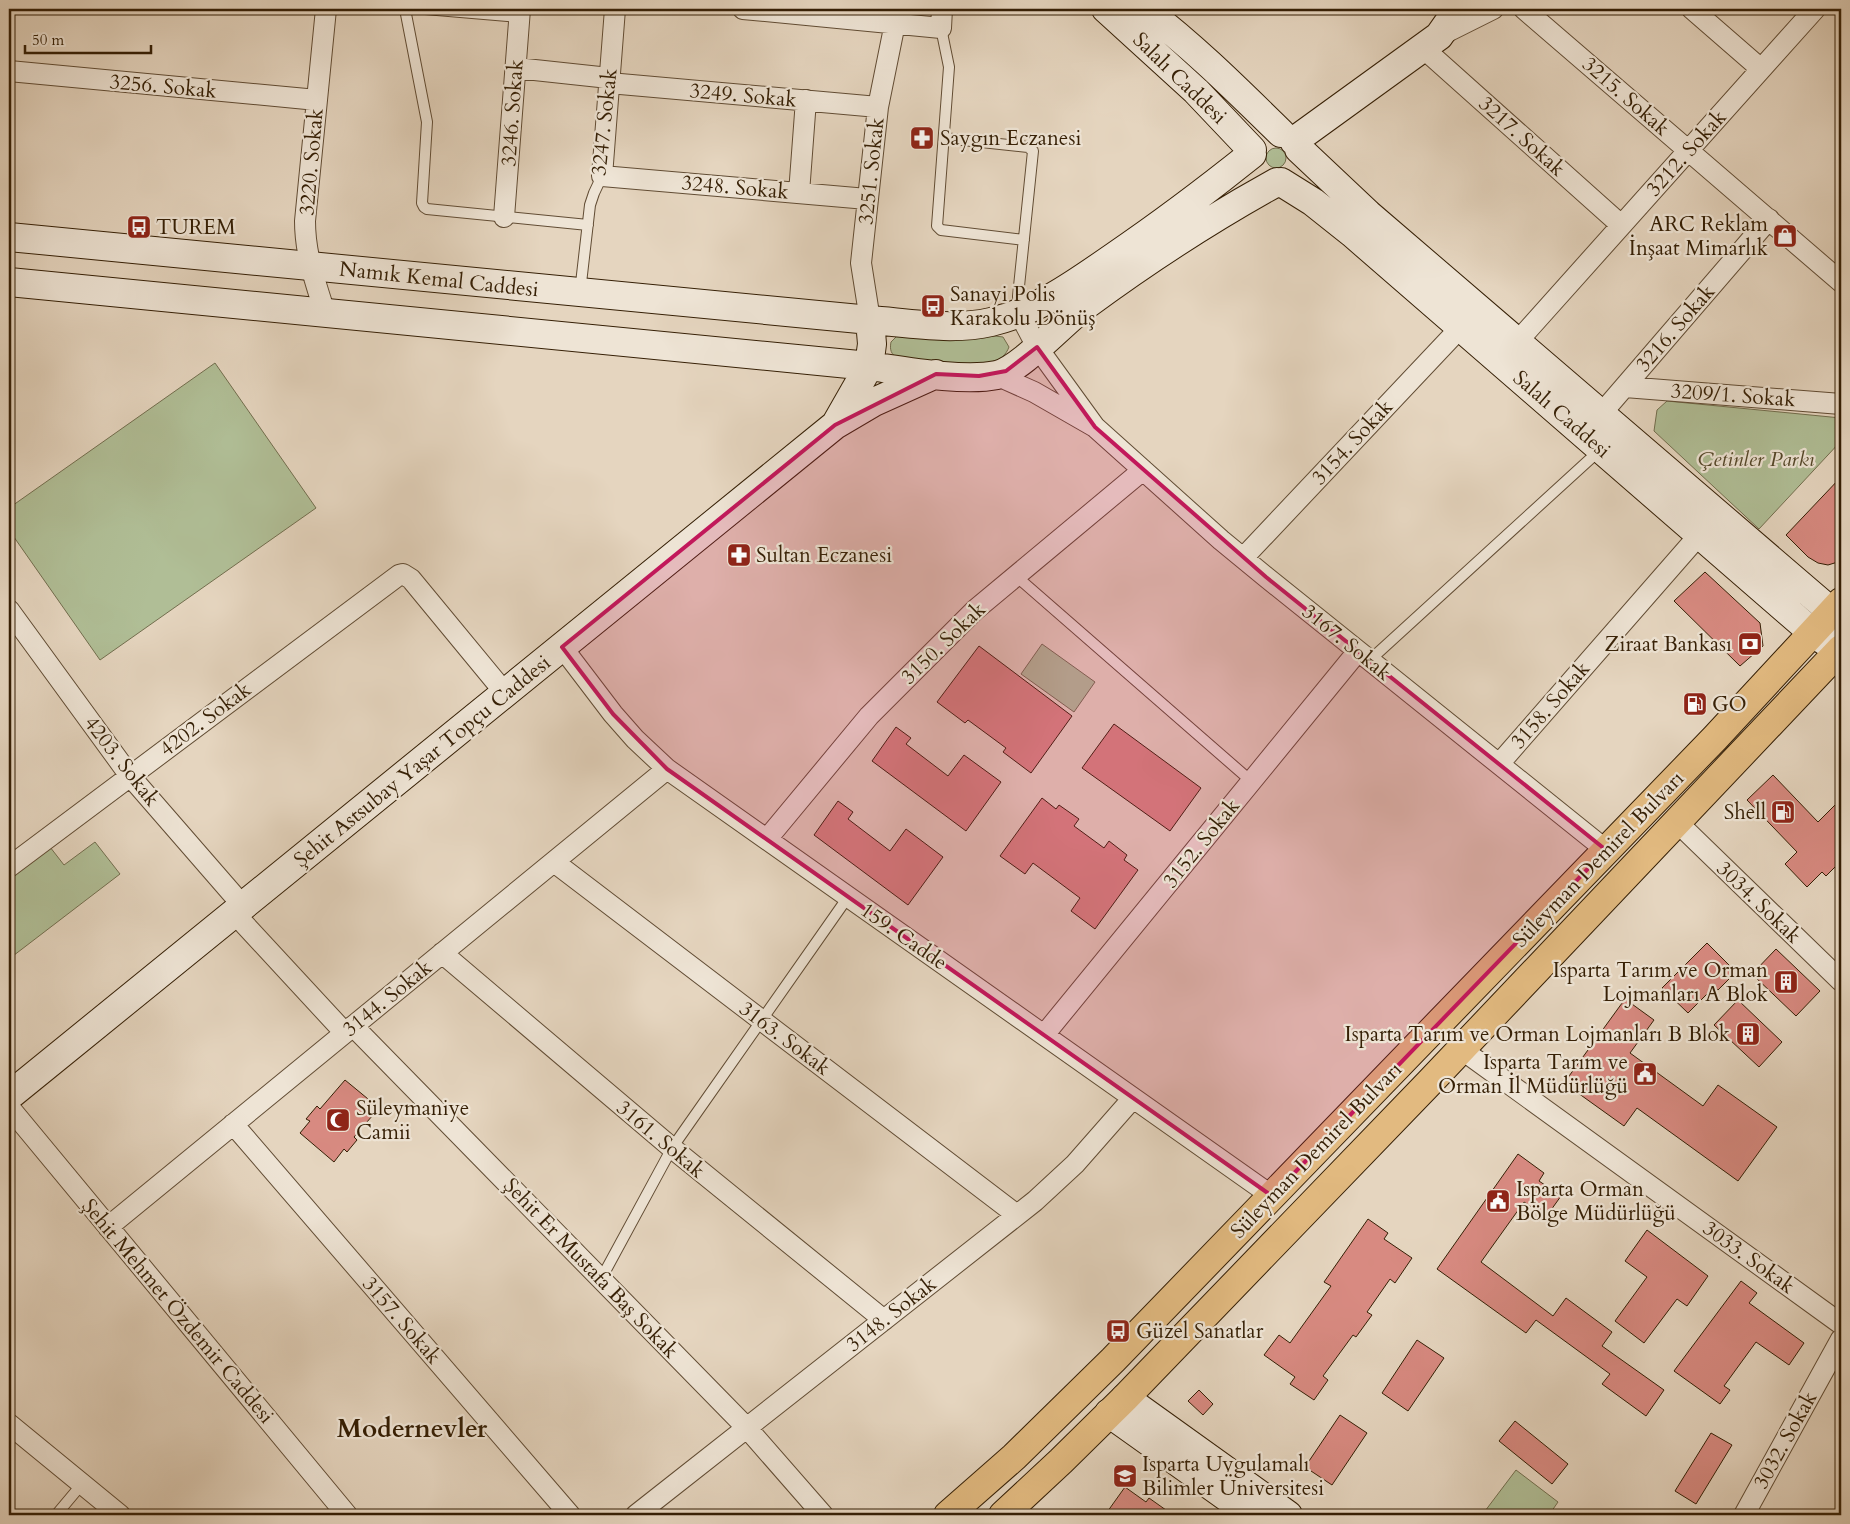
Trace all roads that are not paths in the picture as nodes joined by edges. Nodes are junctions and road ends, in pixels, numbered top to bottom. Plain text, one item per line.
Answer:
1 (326, 9) edge
2 (405, 9) edge
3 (425, 9) edge
4 (614, 9) edge
5 (743, 9) edge
6 (1106, 9) edge
7 (1144, 9) edge
8 (1458, 9) edge
9 (1492, 9) edge
10 (1524, 9) edge
11 (1692, 9) edge
12 (1815, 9) edge
13 (801, 12) edge
14 (520, 13) edge
15 (941, 18) edge
16 (896, 23) junction
17 (1431, 42) junction
18 (516, 68) junction
19 (1761, 69) junction
20 (9, 71) edge
21 (609, 81) junction
22 (317, 100) junction
23 (806, 100) junction
24 (878, 107) junction
25 (944, 138) junction
26 (1291, 141) junction
27 (1688, 150) junction
28 (1252, 152) junction
29 (602, 176) junction
30 (1279, 182) junction
31 (799, 193) junction
32 (867, 199) junction
33 (504, 217) junction
34 (1769, 219) junction
35 (1621, 225) junction
36 (588, 226) junction
37 (9, 237) edge
38 (1024, 240) junction
39 (310, 266) junction
40 (9, 282) edge
41 (1841, 282) edge
42 (580, 293) junction
43 (325, 312) junction
44 (1019, 313) junction
45 (870, 320) junction
46 (1461, 327) junction
47 (1517, 342) junction
48 (1037, 347) junction
49 (869, 366) junction
50 (936, 374) junction
51 (996, 375) junction
52 (1625, 387) junction
53 (1841, 404) edge
54 (1601, 414) junction
55 (835, 425) junction
56 (1095, 426) junction
57 (1601, 448) junction
58 (1143, 470) junction
59 (1700, 534) junction
60 (1243, 558) junction
61 (1016, 576) junction
62 (9, 610) edge
63 (1838, 611) edge
64 (1813, 633) junction
65 (562, 647) junction
66 (1841, 651) edge
67 (1364, 655) junction
68 (505, 693) junction
69 (1499, 764) junction
70 (667, 769) junction
71 (130, 776) junction
72 (1252, 781) junction
73 (1678, 823) junction
74 (767, 839) junction
75 (1606, 850) junction
76 (554, 862) junction
77 (9, 865) edge
78 (848, 896) junction
79 (239, 910) junction
80 (442, 953) junction
81 (1841, 981) edge
82 (762, 1020) junction
83 (349, 1029) junction
84 (1044, 1035) junction
85 (1461, 1049) junction
86 (9, 1096) edge
87 (1133, 1098) junction
88 (9, 1107) edge
89 (233, 1124) junction
90 (672, 1148) junction
91 (1272, 1196) junction
92 (1017, 1215) junction
93 (108, 1227) junction
94 (601, 1279) junction
95 (884, 1320) junction
96 (1841, 1324) edge
97 (1841, 1339) edge
98 (1117, 1405) junction
99 (9, 1424) edge
100 (747, 1428) junction
101 (82, 1484) junction
102 (56, 1515) edge
103 (120, 1515) edge
104 (347, 1515) edge
105 (570, 1515) edge
106 (636, 1515) edge
107 (823, 1515) edge
108 (948, 1515) edge
109 (1003, 1515) edge
110 (1252, 1515) edge
111 (1288, 1515) edge
112 (1744, 1515) edge

1 - 22 street, 3220. Sokak
2 - 33 lane
3 - 14 lane
4 - 21 street, 3247. Sokak
5 - 13 street
6 - 28 street, Salalı Caddesi
7 - 26 street, Salalı Caddesi
8 - 17 street
9 - 17 street
10 - 27 street, 3215. Sokak
11 - 19 street
12 - 19 street, 3212. Sokak
13 - 16 street
14 - 18 street, 3246. Sokak
15 - 16 street
15 - 25 lane
16 - 24 street, 3251. Sokak
17 - 26 street
17 - 35 street, 3217. Sokak
18 - 21 street, 3249. Sokak
18 - 33 street, 3246. Sokak
19 - 27 street, 3212. Sokak
20 - 22 street, 3256. Sokak
21 - 23 street, 3249. Sokak
21 - 29 street, 3247. Sokak
22 - 39 street, 3220. Sokak
23 - 24 street, 3249. Sokak
23 - 31 street
24 - 32 street, 3251. Sokak
25 - 38 lane
25 - 38 lane
26 - 28 street
26 - 30 street
26 - 47 street, Salalı Caddesi
27 - 34 street, 3215. Sokak
27 - 35 street, 3212. Sokak
28 - 30 street
28 - 44 street
29 - 31 street, 3248. Sokak
29 - 36 lane, 3247. Sokak
30 - 46 street, Salalı Caddesi
30 - 48 street, Şehit Astsubay Yaşar Topçu Caddesi
31 - 32 street, 3248. Sokak
32 - 45 street, 3251. Sokak
33 - 36 lane
34 - 41 street, 3215. Sokak
34 - 52 street, 3216. Sokak
35 - 47 street, 3212. Sokak
36 - 42 lane, 3247. Sokak
37 - 39 street, Namık Kemal Caddesi
38 - 44 lane
39 - 42 street, Namık Kemal Caddesi
39 - 43 street, 3220. Sokak
40 - 43 street, Namık Kemal Caddesi
42 - 45 street, Namık Kemal Caddesi
43 - 49 street, Namık Kemal Caddesi
44 - 45 street
44 - 48 street, 3167. Sokak
45 - 49 street, Şehit Astsubay Yaşar Topçu Caddesi
46 - 57 street, Salalı Caddesi
46 - 60 street, 3154. Sokak
47 - 54 street, Salalı Caddesi
48 - 51 street, Şehit Astsubay Yaşar Topçu Caddesi
48 - 56 street, 3167. Sokak
49 - 50 street, Şehit Astsubay Yaşar Topçu Caddesi
49 - 55 street, Şehit Astsubay Yaşar Topçu Caddesi
50 - 51 street, Şehit Astsubay Yaşar Topçu Caddesi
50 - 55 street, Şehit Astsubay Yaşar Topçu Caddesi
51 - 56 street, 3167. Sokak
52 - 53 street, 3209/1. Sokak
52 - 54 street, 3216. Sokak
54 - 63 street, Salalı Caddesi
55 - 65 street, Şehit Astsubay Yaşar Topçu Caddesi
56 - 58 street, 3167. Sokak
57 - 59 street, Salalı Caddesi
57 - 67 lane
58 - 60 street, 3167. Sokak
58 - 61 street, 3150. Sokak
59 - 64 street, Salalı Caddesi
59 - 69 street, 3158. Sokak
60 - 67 street, 3167. Sokak
61 - 72 lane
61 - 74 street, 3150. Sokak
62 - 71 street, 4203. Sokak
63 - 64 main road, Süleyman Demirel Bulvarı
64 - 66 street, Salalı Caddesi
64 - 75 main road, Süleyman Demirel Bulvarı
65 - 68 street, Şehit Astsubay Yaşar Topçu Caddesi
65 - 70 street, 159. Cadde
66 - 73 main road
67 - 69 street, 3167. Sokak
67 - 72 street, 3152. Sokak
68 - 71 street, 4202. Sokak
68 - 79 street, Şehit Astsubay Yaşar Topçu Caddesi
69 - 75 street, 3167. Sokak
70 - 74 street, 159. Cadde
70 - 76 street, 3144. Sokak
71 - 77 street, 4202. Sokak
71 - 79 street, 4203. Sokak
72 - 84 street, 3152. Sokak
73 - 81 street, 3034. Sokak
73 - 85 main road
74 - 78 street, 159. Cadde
75 - 91 main road, Süleyman Demirel Bulvarı
76 - 80 street, 3144. Sokak
76 - 82 street, 3163. Sokak
78 - 82 lane
78 - 84 street, 159. Cadde
79 - 83 street, Şehit Er Mustafa Baş Sokak
79 - 86 street, Şehit Astsubay Yaşar Topçu Caddesi
80 - 83 street, 3144. Sokak
80 - 90 street, 3161. Sokak
82 - 90 lane
82 - 92 street, 3163. Sokak
83 - 89 street, 3144. Sokak
83 - 94 street, Şehit Er Mustafa Baş Sokak
84 - 87 street, 159. Cadde
85 - 96 street, 3033. Sokak
85 - 98 main road
87 - 91 street, 159. Cadde
87 - 92 street, 3148. Sokak
88 - 93 street, Şehit Mehmet Özdemir Caddesi
89 - 93 street, 3144. Sokak
89 - 105 street, 3157. Sokak
90 - 94 lane
90 - 95 street, 3161. Sokak
91 - 108 main road, Süleyman Demirel Bulvarı
92 - 95 street, 3148. Sokak
93 - 104 street, Şehit Mehmet Özdemir Caddesi
94 - 100 street, Şehit Er Mustafa Baş Sokak
95 - 100 street, 3148. Sokak
97 - 112 street, 3032. Sokak
98 - 109 main road
98 - 110 street
98 - 111 street
99 - 101 street
100 - 106 street, 3148. Sokak
100 - 107 street, Şehit Er Mustafa Baş Sokak
101 - 102 lane
101 - 103 street

